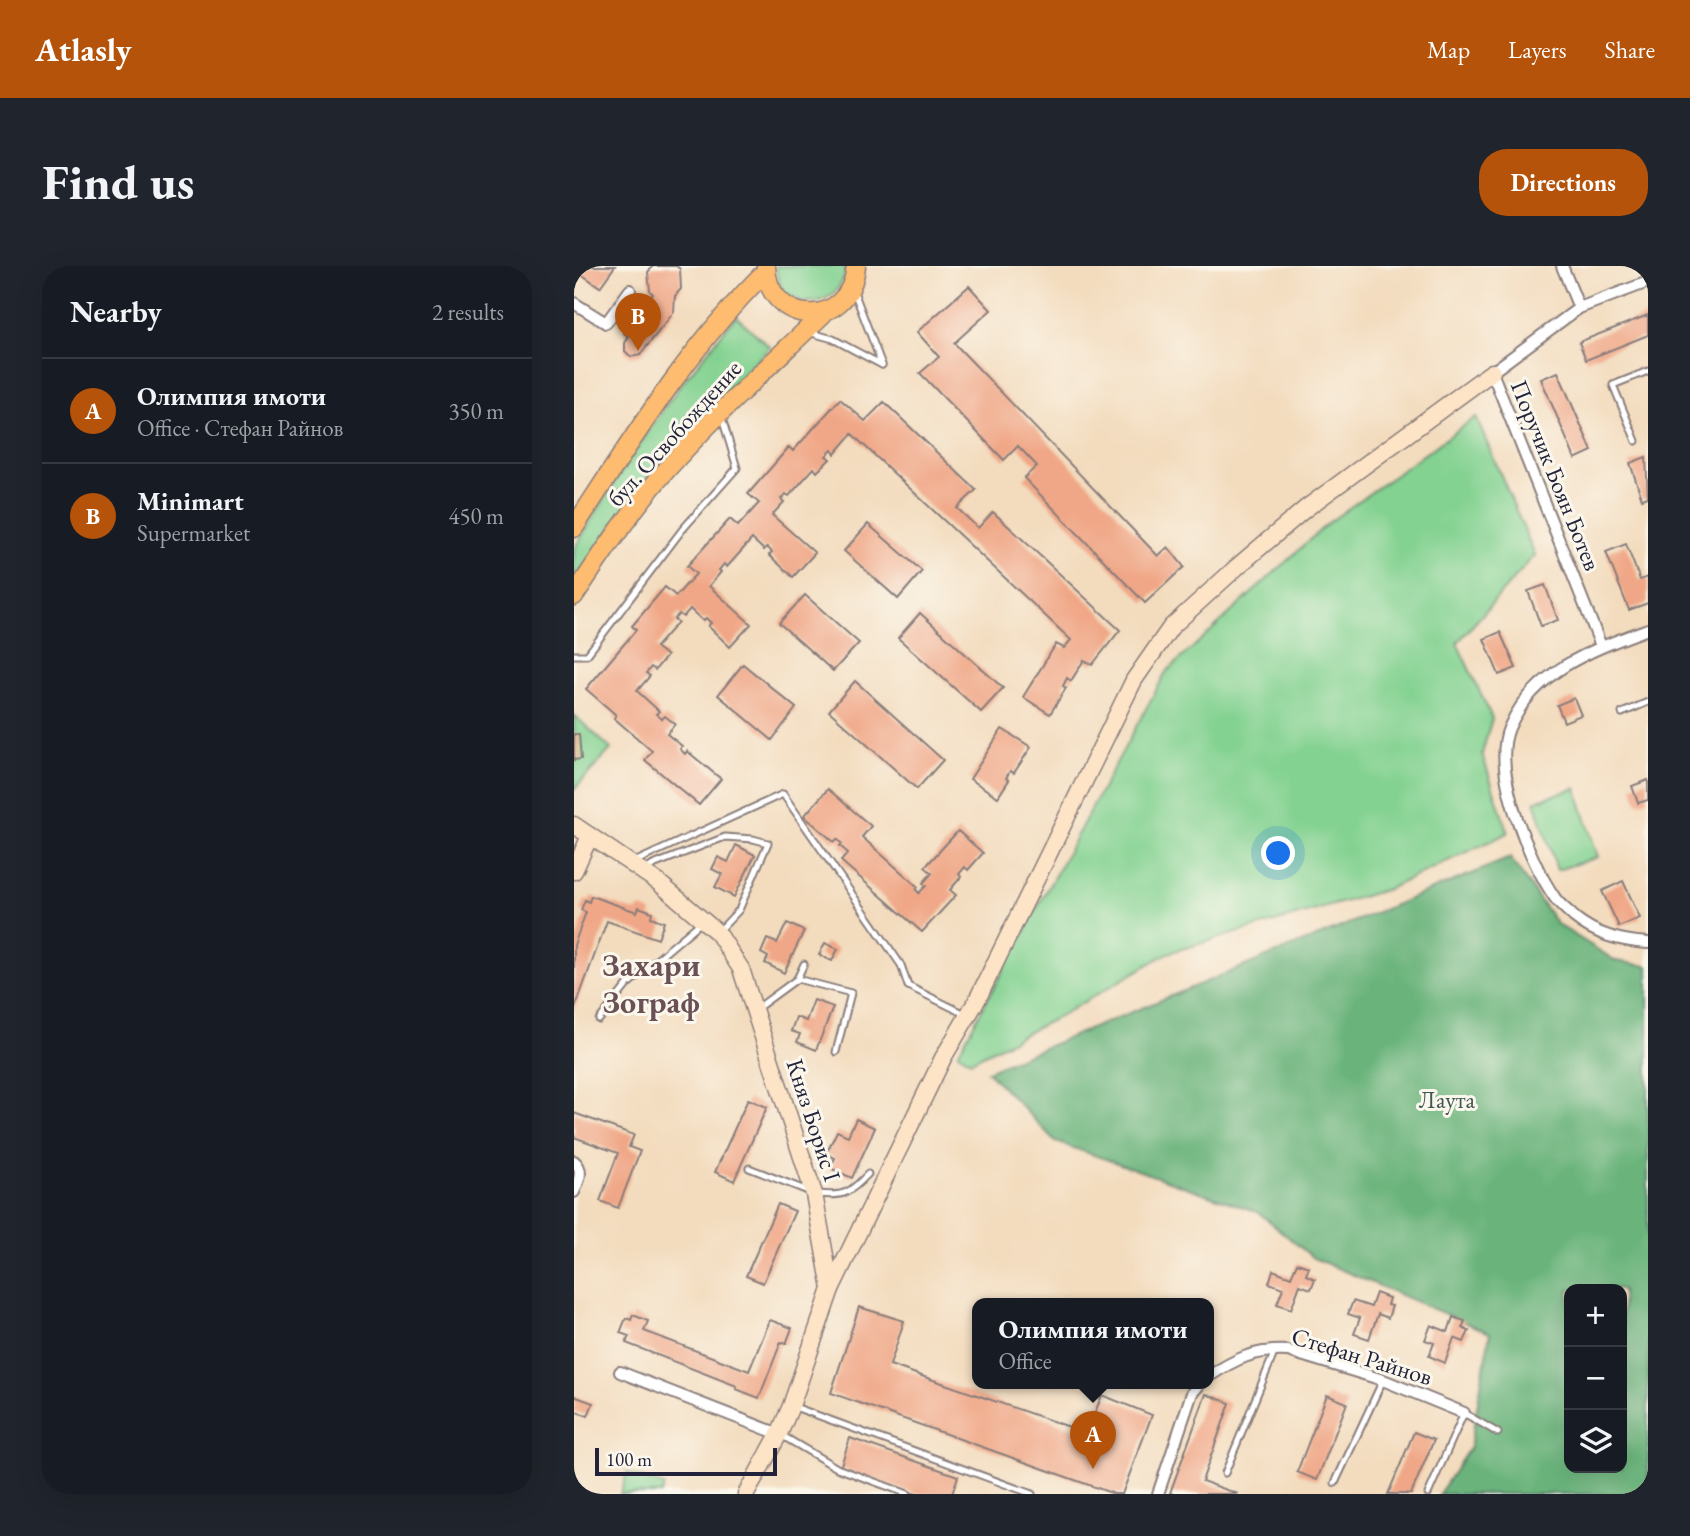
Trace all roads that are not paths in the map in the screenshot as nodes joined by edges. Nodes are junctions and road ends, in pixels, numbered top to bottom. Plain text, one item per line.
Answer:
1 (870, 266) edge
2 (1562, 266) edge
3 (766, 268) edge
4 (854, 278) edge
5 (1648, 282) edge
6 (630, 290) dead end
7 (574, 303) edge
8 (1579, 308) junction
9 (823, 314) junction
10 (804, 331) junction
11 (1648, 371) edge
12 (1492, 372) junction
13 (720, 414) junction
14 (1636, 441) dead end
15 (574, 528) edge
16 (574, 596) edge
17 (1648, 629) edge
18 (1601, 646) junction
19 (574, 655) edge
20 (1648, 702) edge
21 (1622, 713) dead end
22 (574, 825) edge
23 (590, 836) junction
24 (637, 868) junction
25 (574, 871) edge
26 (702, 921) junction
27 (718, 933) junction
28 (1648, 943) edge
29 (804, 964) dead end
30 (797, 979) junction
31 (756, 1009) junction
32 (968, 1015) junction
33 (599, 1020) dead end
34 (836, 1052) dead end
35 (574, 1161) edge
36 (749, 1168) dead end
37 (868, 1174) dead end
38 (574, 1192) edge
39 (814, 1194) junction
40 (831, 1289) junction
41 (1275, 1351) junction
42 (620, 1372) dead end
43 (1214, 1374) edge
44 (1383, 1380) junction
45 (1196, 1389) edge
46 (791, 1406) junction
47 (1464, 1413) junction
48 (1498, 1433) dead end
49 (779, 1434) junction
50 (1225, 1473) dead end
51 (1335, 1483) dead end
52 (746, 1494) edge
53 (908, 1494) edge
54 (1032, 1494) edge
55 (1158, 1494) edge
56 (1428, 1494) edge

1 - 4 main road
2 - 8 street
3 - 9 main road
3 - 15 main road, бул. Освобождение
4 - 9 main road, бул. Освобождение
4 - 10 lane
5 - 8 street, Поручик Боян Ботев
6 - 7 street
8 - 12 street, Поручик Боян Ботев
9 - 10 main road, бул. Освобождение
10 - 13 main road, бул. Освобождение
11 - 14 lane
12 - 18 street, Поручик Боян Ботев
12 - 32 street
13 - 16 main road, бул. Освобождение
13 - 19 lane
17 - 18 street
18 - 28 street
20 - 21 lane
22 - 23 street, Княз Борис I
23 - 24 street, Княз Борис I
23 - 25 street
24 - 26 street, Княз Борис I
24 - 27 lane
24 - 32 lane
26 - 27 street, Княз Борис I
26 - 33 lane
27 - 31 street, Княз Борис I
29 - 30 lane
30 - 31 lane
30 - 34 lane
31 - 39 street, Княз Борис I
32 - 40 street
35 - 38 street
36 - 39 lane
37 - 39 lane
39 - 40 street, Княз Борис I
40 - 46 street, Княз Борис I
41 - 43 street, Стефан Райнов
41 - 44 street, Стефан Райнов
41 - 50 lane
42 - 49 street
44 - 47 street, Стефан Райнов
44 - 51 lane
45 - 55 street
46 - 49 street, Княз Борис I
46 - 54 lane
47 - 48 lane
47 - 56 lane
49 - 52 street, Княз Борис I
49 - 53 lane

